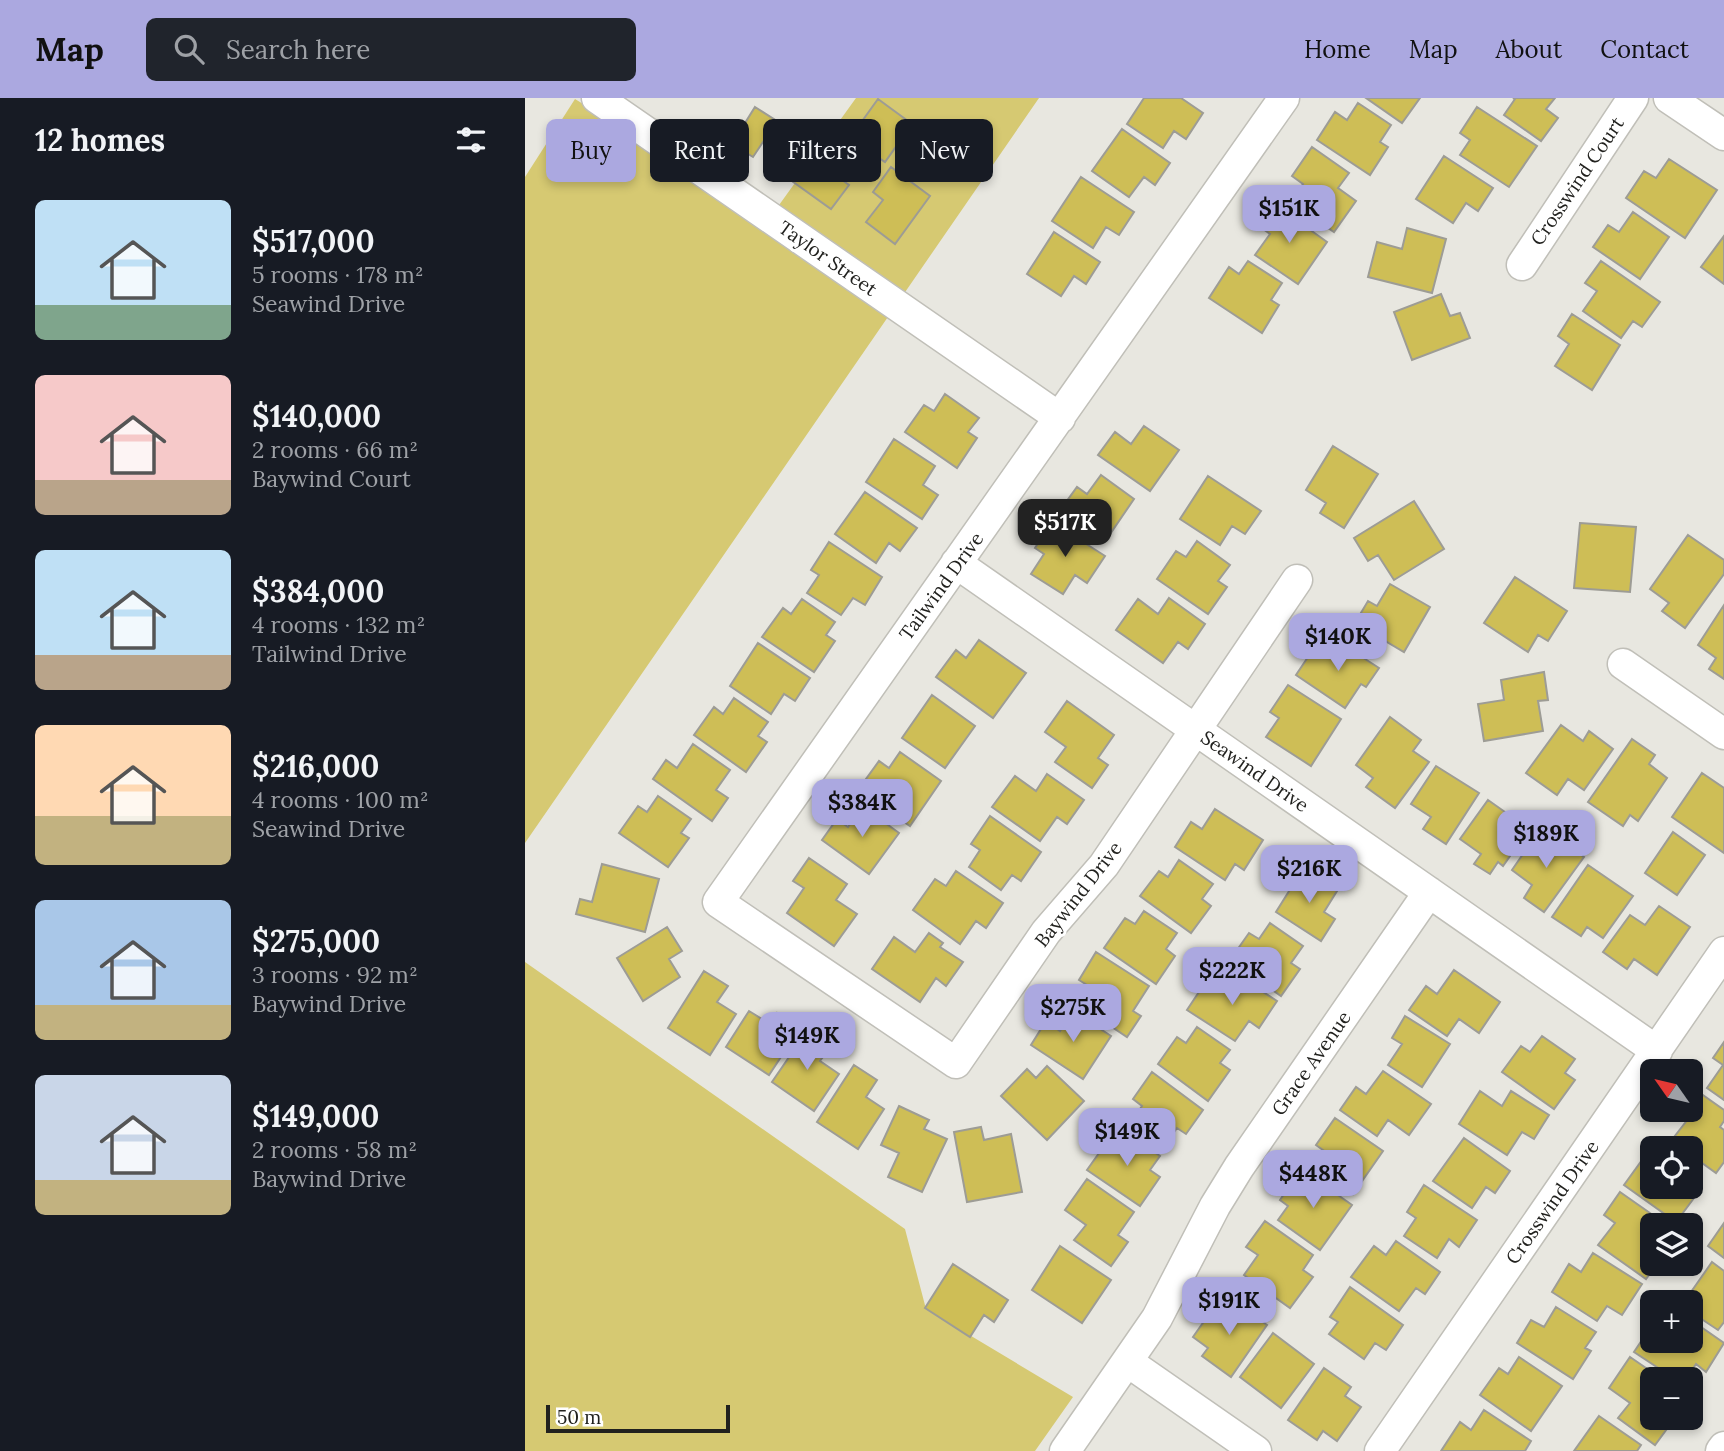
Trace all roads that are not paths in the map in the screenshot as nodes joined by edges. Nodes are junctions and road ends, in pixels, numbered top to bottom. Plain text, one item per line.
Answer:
1 (597, 98) edge
2 (1284, 98) edge
3 (1633, 98) edge
4 (1668, 98) edge
5 (1724, 135) edge
6 (1522, 265) dead end
7 (1060, 418) junction
8 (956, 563) junction
9 (1297, 580) dead end
10 (1623, 664) dead end
11 (1196, 730) junction
12 (1724, 734) edge
13 (1429, 892) junction
14 (718, 902) joint
15 (1724, 952) edge
16 (1657, 1051) junction
17 (1128, 1362) junction
18 (1724, 1447) edge
19 (1065, 1451) edge
20 (1256, 1451) edge
21 (1380, 1451) edge
22 (1721, 1451) edge

1 - 7 street, Taylor Street
2 - 7 street, Tailwind Drive
3 - 6 street, Crosswind Court
4 - 5 street
7 - 8 street, Tailwind Drive
8 - 11 street, Seawind Drive
8 - 14 street, Tailwind Drive
9 - 11 street
10 - 12 street
11 - 13 street, Seawind Drive
11 - 14 street, Baywind Drive
13 - 16 street, Seawind Drive
13 - 17 street, Grace Avenue
15 - 16 street, Crosswind Drive
16 - 21 street, Crosswind Drive
17 - 19 street, Grace Avenue
17 - 20 street
18 - 22 street

